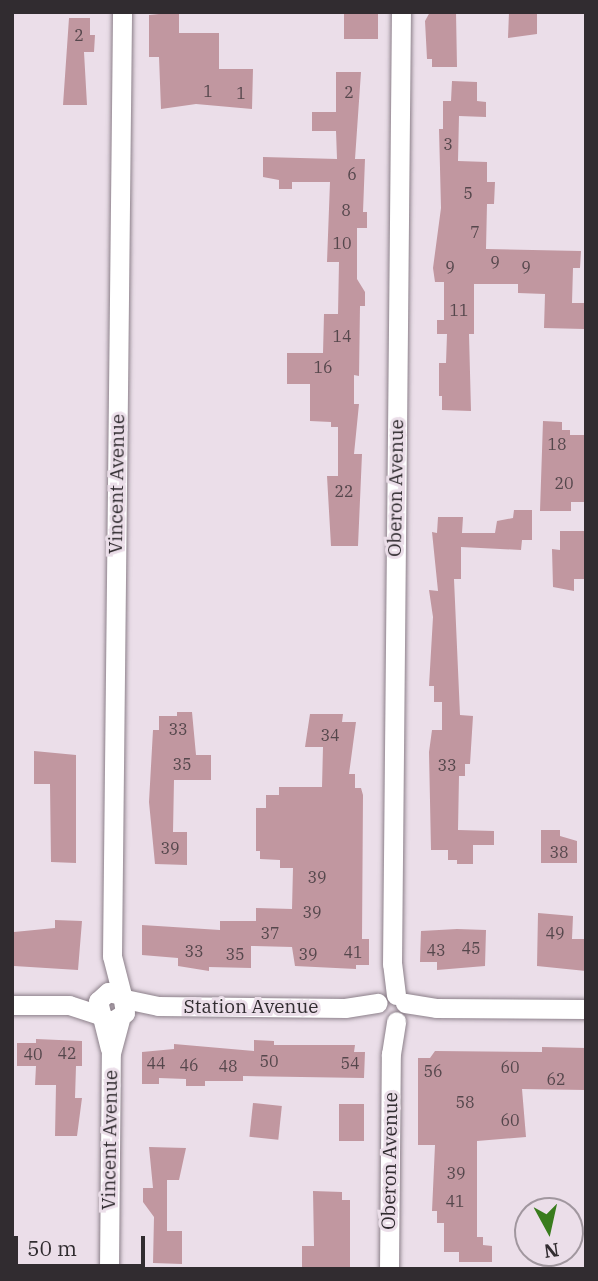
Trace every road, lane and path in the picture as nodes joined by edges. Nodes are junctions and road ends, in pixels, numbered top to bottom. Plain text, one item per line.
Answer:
1 (122, 12) edge
2 (401, 12) edge
3 (12, 1005) edge
4 (112, 1006) junction
5 (391, 1008) junction
6 (586, 1009) edge
7 (109, 1269) edge
8 (389, 1269) edge

1 - 4 street, Vincent Avenue
2 - 5 street, Oberon Avenue
3 - 4 street, Station Avenue
4 - 5 street, Station Avenue
4 - 7 street, Vincent Avenue
5 - 6 street, Station Avenue
5 - 8 street, Oberon Avenue

